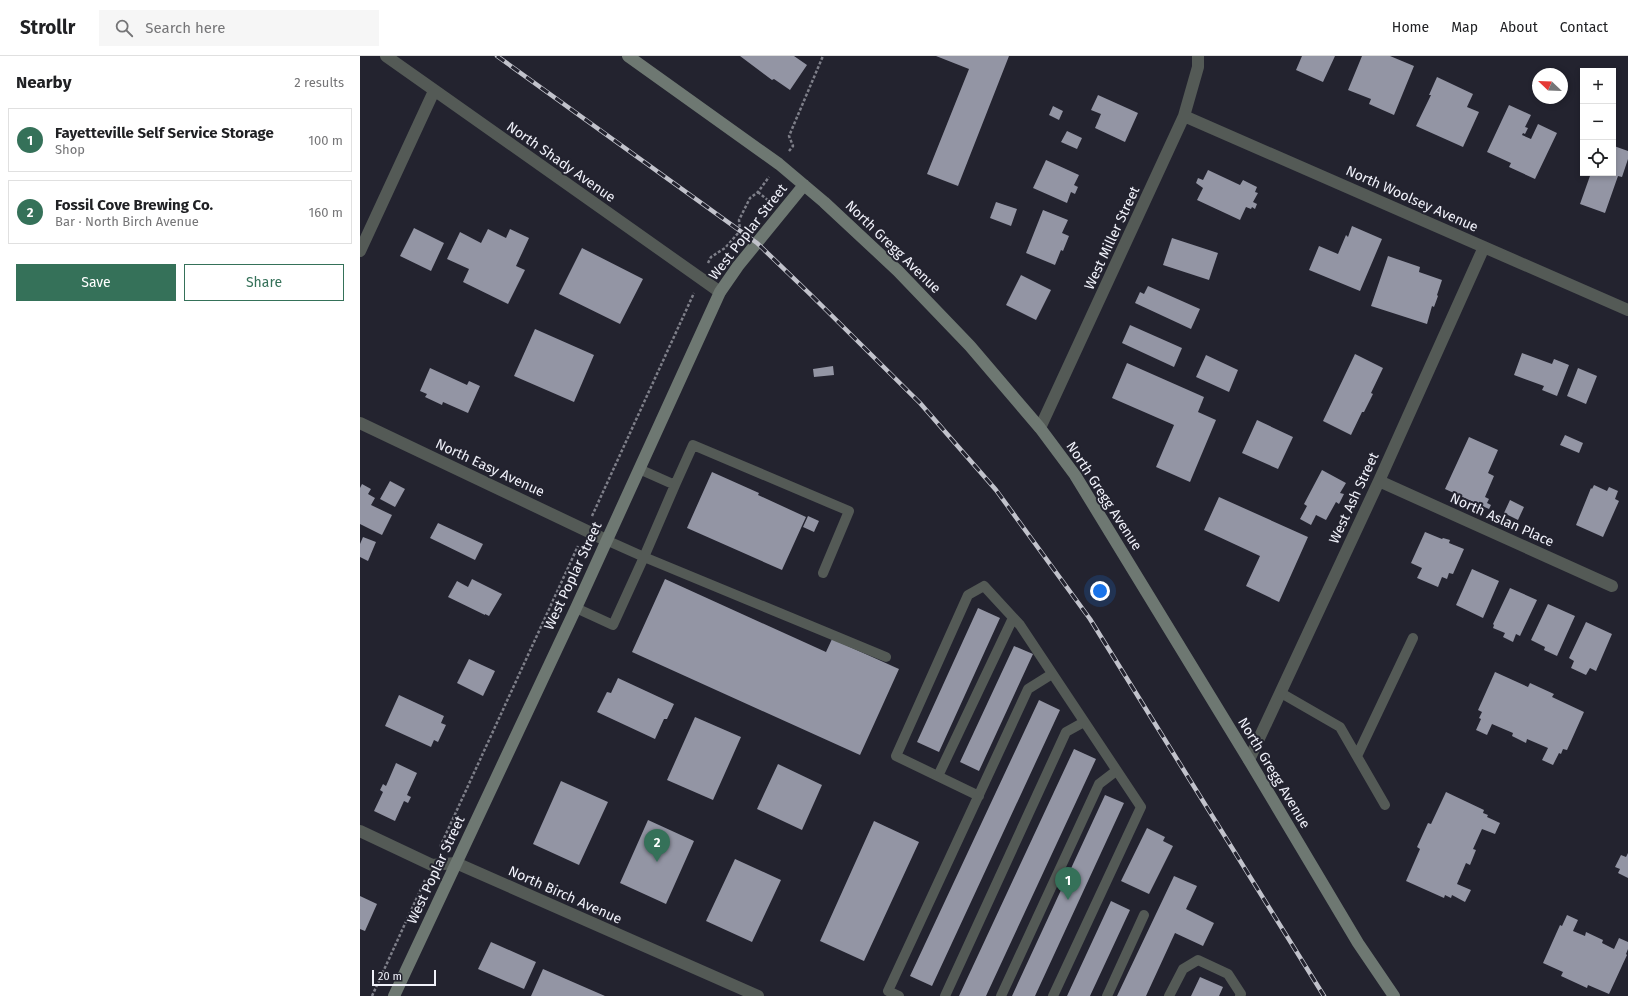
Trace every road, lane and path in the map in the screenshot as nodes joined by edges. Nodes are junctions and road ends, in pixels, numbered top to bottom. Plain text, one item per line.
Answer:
1 (386, 56) edge
2 (628, 56) edge
3 (823, 56) edge
4 (1198, 56) edge
5 (434, 91) junction
6 (1184, 116) junction
7 (792, 146) dead end
8 (804, 185) junction
9 (758, 192) dead end
10 (1484, 247) junction
11 (360, 251) edge
12 (701, 279) junction
13 (720, 292) junction
14 (1628, 310) edge
15 (360, 423) edge
16 (1040, 428) junction
17 (639, 469) junction
18 (1379, 481) junction
19 (675, 485) junction
20 (586, 530) junction
21 (606, 540) junction
22 (644, 557) junction
23 (823, 573) dead end
24 (1612, 586) dead end
25 (576, 608) junction
26 (1013, 618) junction
27 (1413, 638) dead end
28 (886, 657) dead end
29 (1052, 674) junction
30 (1281, 693) junction
31 (1084, 722) junction
32 (1357, 756) junction
33 (1249, 760) junction
34 (1116, 771) junction
35 (938, 776) junction
36 (979, 796) junction
37 (1386, 805) dead end
38 (361, 835) edge
39 (456, 863) junction
40 (432, 865) junction
41 (1144, 915) dead end
42 (372, 996) edge
43 (394, 996) edge
44 (758, 996) edge
45 (899, 996) edge
46 (945, 996) edge
47 (1001, 996) edge
48 (1053, 996) edge
49 (1107, 996) edge
50 (1169, 996) edge
51 (1240, 996) edge
52 (1394, 996) edge

1 - 5 street, North Shady Avenue
2 - 8 main road, North Gregg Avenue
3 - 7 path
4 - 6 street, West Miller Street
5 - 11 street
5 - 12 street, North Shady Avenue
6 - 10 street, North Woolsey Avenue
6 - 16 street, West Miller Street
8 - 13 main road, West Poplar Street
8 - 16 main road, North Gregg Avenue
9 - 12 path
10 - 14 street, North Woolsey Avenue
10 - 18 street, West Ash Street
12 - 13 street, North Shady Avenue
12 - 20 path
13 - 17 main road, West Poplar Street
15 - 20 street, North Easy Avenue
16 - 33 main road, North Gregg Avenue
17 - 19 lane
17 - 21 main road, West Poplar Street
18 - 24 street, North Aslan Place
18 - 30 street, West Ash Street
19 - 22 lane
19 - 23 lane
20 - 21 street, North Easy Avenue
20 - 40 path
21 - 22 lane
21 - 25 main road, West Poplar Street
22 - 25 lane
22 - 28 lane
25 - 39 main road, West Poplar Street
26 - 29 lane
26 - 35 lane
26 - 35 lane
27 - 32 lane
29 - 31 lane
29 - 36 lane
30 - 32 lane
30 - 33 street, West Ash Street
31 - 34 lane
31 - 46 lane
32 - 37 lane
33 - 52 main road, North Gregg Avenue
34 - 47 lane
34 - 48 lane
35 - 36 lane
36 - 45 lane
38 - 40 street, North Birch Avenue
39 - 40 street, North Birch Avenue
39 - 43 main road, West Poplar Street
39 - 44 street, North Birch Avenue
40 - 42 path
41 - 49 lane
50 - 51 lane

